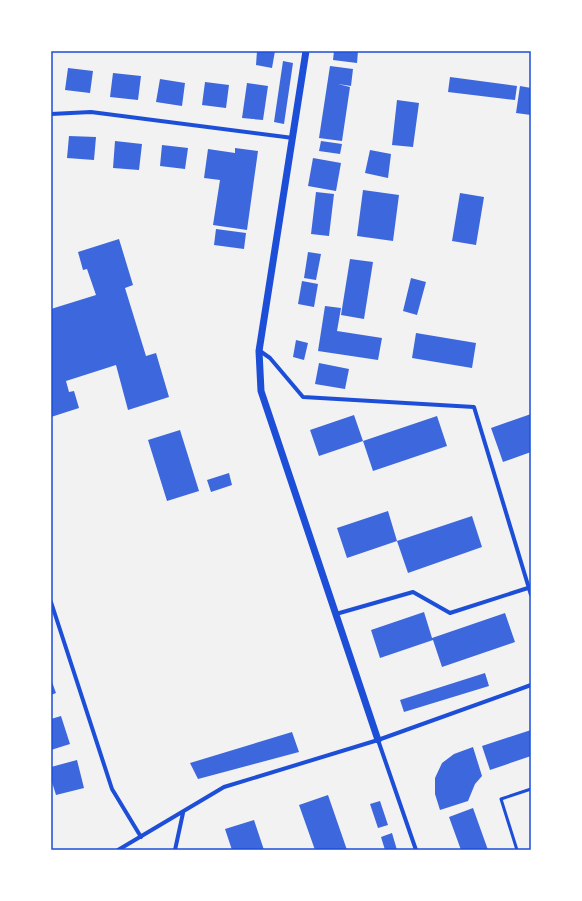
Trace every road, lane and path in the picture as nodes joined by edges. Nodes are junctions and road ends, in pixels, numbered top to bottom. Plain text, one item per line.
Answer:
1 (306, 51) edge
2 (51, 114) edge
3 (293, 138) junction
4 (259, 350) junction
5 (530, 587) edge
6 (531, 595) edge
7 (51, 602) edge
8 (336, 614) junction
9 (531, 685) edge
10 (378, 740) junction
11 (531, 789) edge
12 (183, 813) junction
13 (141, 837) junction
14 (118, 850) edge
15 (175, 850) edge
16 (416, 850) edge
17 (517, 850) edge

1 - 3 street
2 - 3 street
3 - 4 street
4 - 5 street
4 - 8 street
5 - 6 street
5 - 8 street
7 - 13 street
8 - 10 street
9 - 10 street
10 - 12 street
10 - 16 street
11 - 17 lane
12 - 13 street
12 - 15 street
13 - 14 street

